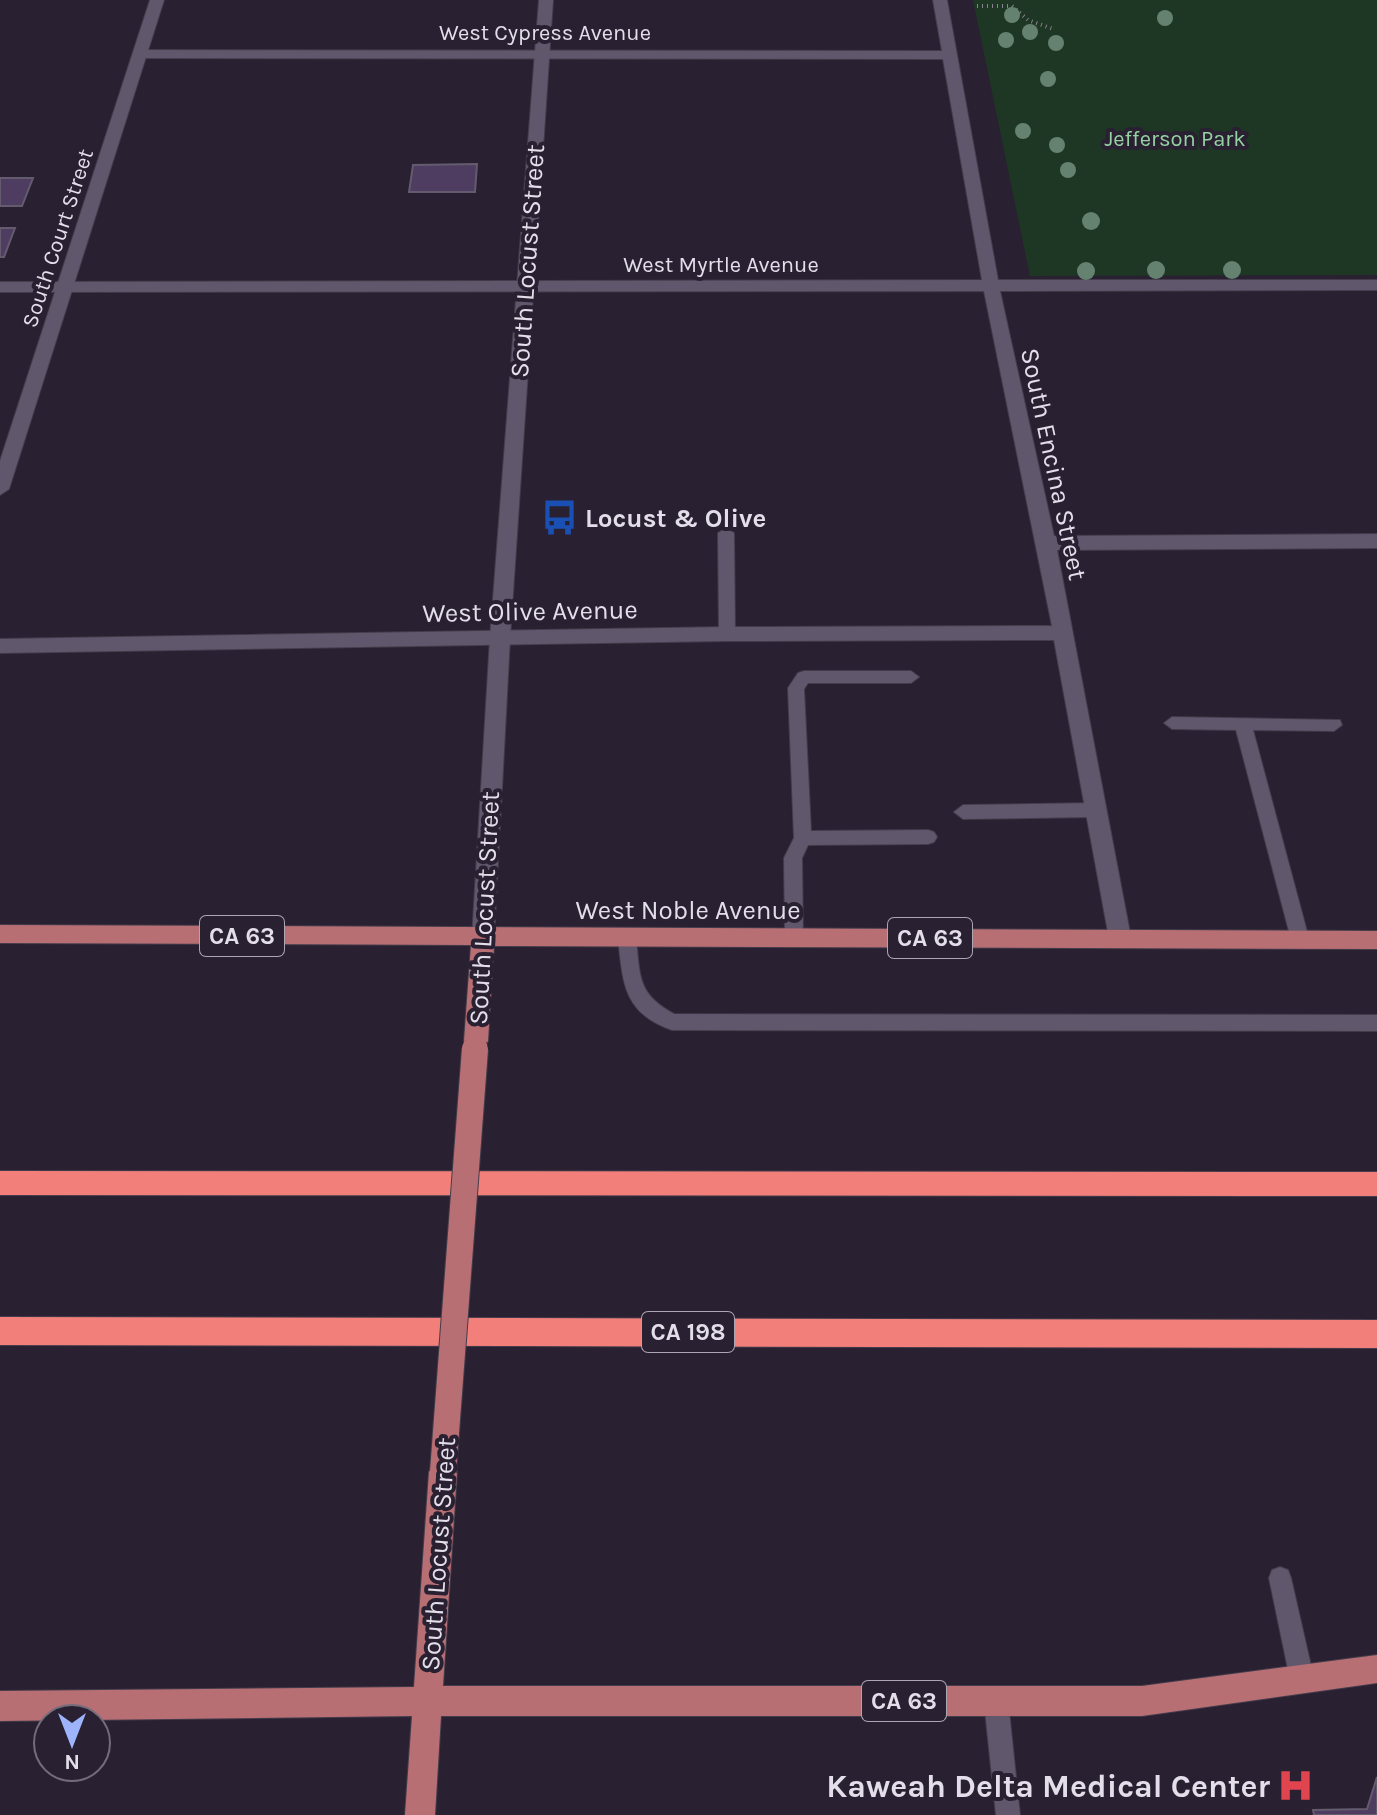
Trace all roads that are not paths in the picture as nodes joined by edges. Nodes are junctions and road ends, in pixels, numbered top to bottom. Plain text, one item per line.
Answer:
1 (157, 0) edge
2 (546, 0) edge
3 (940, 0) edge
4 (140, 54) junction
5 (542, 54) junction
6 (950, 55) junction
7 (991, 285) junction
8 (1377, 285) edge
9 (526, 286) junction
10 (0, 287) edge
11 (64, 287) junction
12 (0, 489) edge
13 (726, 533) dead end
14 (1377, 541) edge
15 (1046, 543) junction
16 (1061, 633) junction
17 (727, 634) junction
18 (500, 638) junction
19 (0, 646) edge
20 (911, 677) dead end
21 (1172, 723) dead end
22 (1243, 724) junction
23 (1334, 725) dead end
24 (1095, 810) junction
25 (963, 812) dead end
26 (928, 837) dead end
27 (803, 838) junction
28 (0, 934) edge
29 (483, 938) junction
30 (627, 938) junction
31 (794, 938) junction
32 (1120, 938) junction
33 (1300, 939) junction
34 (1377, 940) edge
35 (1377, 1023) edge
36 (0, 1183) edge
37 (1377, 1184) edge
38 (0, 1331) edge
39 (1377, 1334) edge
40 (1280, 1578) dead end
41 (1377, 1669) edge
42 (1302, 1679) junction
43 (428, 1701) junction
44 (996, 1701) junction
45 (0, 1706) edge
46 (420, 1815) edge
47 (1008, 1815) edge

1 - 4 street, South Court Street
2 - 5 street, South Locust Street
3 - 6 street, South Encina Street
4 - 5 street, West Cypress Avenue
4 - 11 street, South Court Street
5 - 6 street, West Cypress Avenue
5 - 9 street, South Locust Street
6 - 7 street, South Encina Street
7 - 8 street, West Myrtle Avenue
7 - 9 street, West Myrtle Avenue
7 - 15 street, South Encina Street
9 - 11 street, West Myrtle Avenue
9 - 18 street, South Locust Street
10 - 11 street, West Myrtle Avenue
11 - 12 street, South Court Street
13 - 17 lane
14 - 15 street
15 - 16 street, South Encina Street
16 - 17 street, West Olive Avenue
16 - 24 street, South Encina Street
17 - 18 street, West Olive Avenue
18 - 19 street, West Olive Avenue
18 - 29 street, South Locust Street
20 - 27 lane
21 - 22 lane
22 - 23 lane
22 - 33 lane
24 - 25 lane
24 - 32 street, South Encina Street
26 - 27 lane
27 - 31 lane
28 - 29 main road, West Noble Avenue / CA 63
29 - 30 main road, West Noble Avenue / CA 63
29 - 43 main road, South Locust Street, bridge
30 - 31 main road, West Noble Avenue / CA 63
30 - 35 lane
31 - 32 main road, West Noble Avenue / CA 63
32 - 33 main road, West Noble Avenue / CA 63
33 - 34 main road, West Noble Avenue / CA 63
36 - 37 highway
38 - 39 highway, CA 198
40 - 42 lane
41 - 42 main road, CA 63
42 - 44 main road, CA 63
43 - 44 main road, CA 63
43 - 45 main road
43 - 46 main road, South Locust Street
44 - 47 lane

